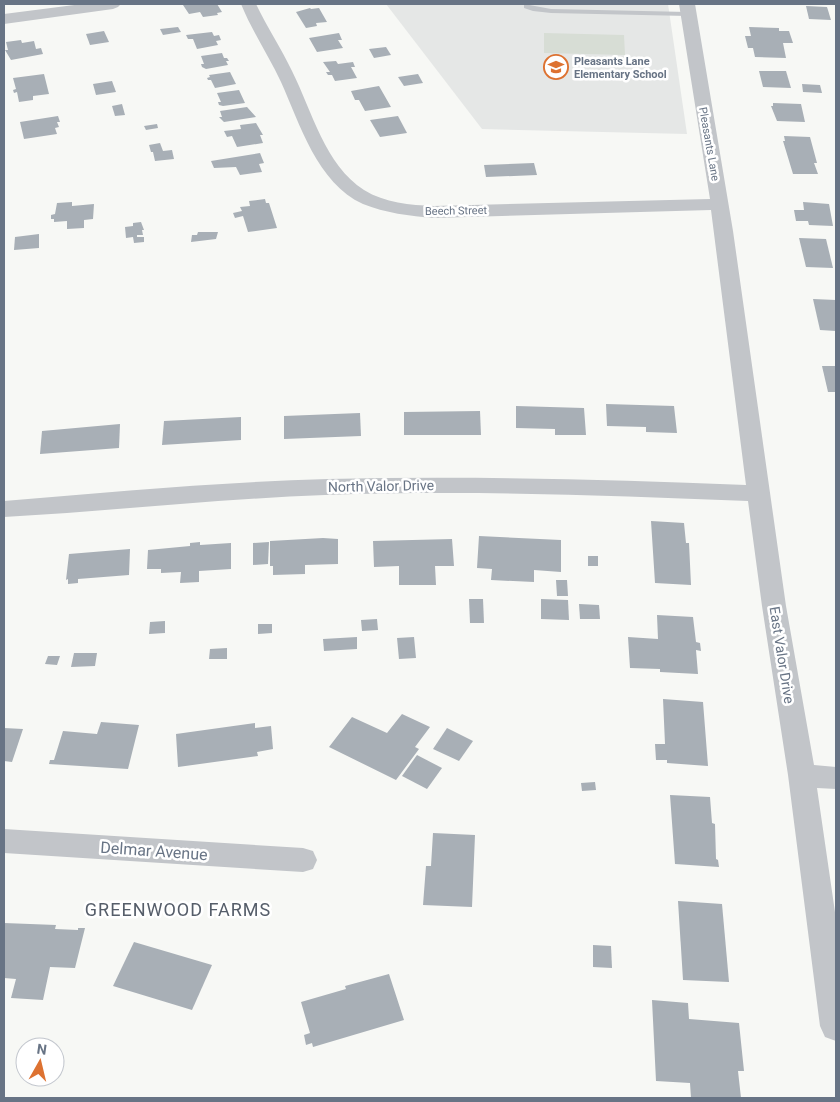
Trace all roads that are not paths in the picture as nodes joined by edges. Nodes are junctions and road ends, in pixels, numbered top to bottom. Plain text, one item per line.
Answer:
1 (113, 4) edge
2 (248, 4) edge
3 (527, 4) edge
4 (627, 4) edge
5 (688, 9) edge
6 (628, 13) junction
7 (4, 19) edge
8 (719, 204) junction
9 (730, 284) joint
10 (758, 493) junction
11 (4, 509) edge
12 (802, 775) junction
13 (836, 778) edge
14 (4, 841) edge
15 (303, 860) dead end
16 (836, 1026) edge

1 - 7 street
2 - 8 street, Beech Street
3 - 6 lane
4 - 6 lane
5 - 6 lane
5 - 8 street, Pleasants Lane
8 - 9 street, Pleasants Lane
9 - 10 street, East Valor Drive
10 - 11 street, North Valor Drive
10 - 12 street, East Valor Drive
12 - 13 street
12 - 16 street, East Valor Drive
14 - 15 street, Delmar Avenue

